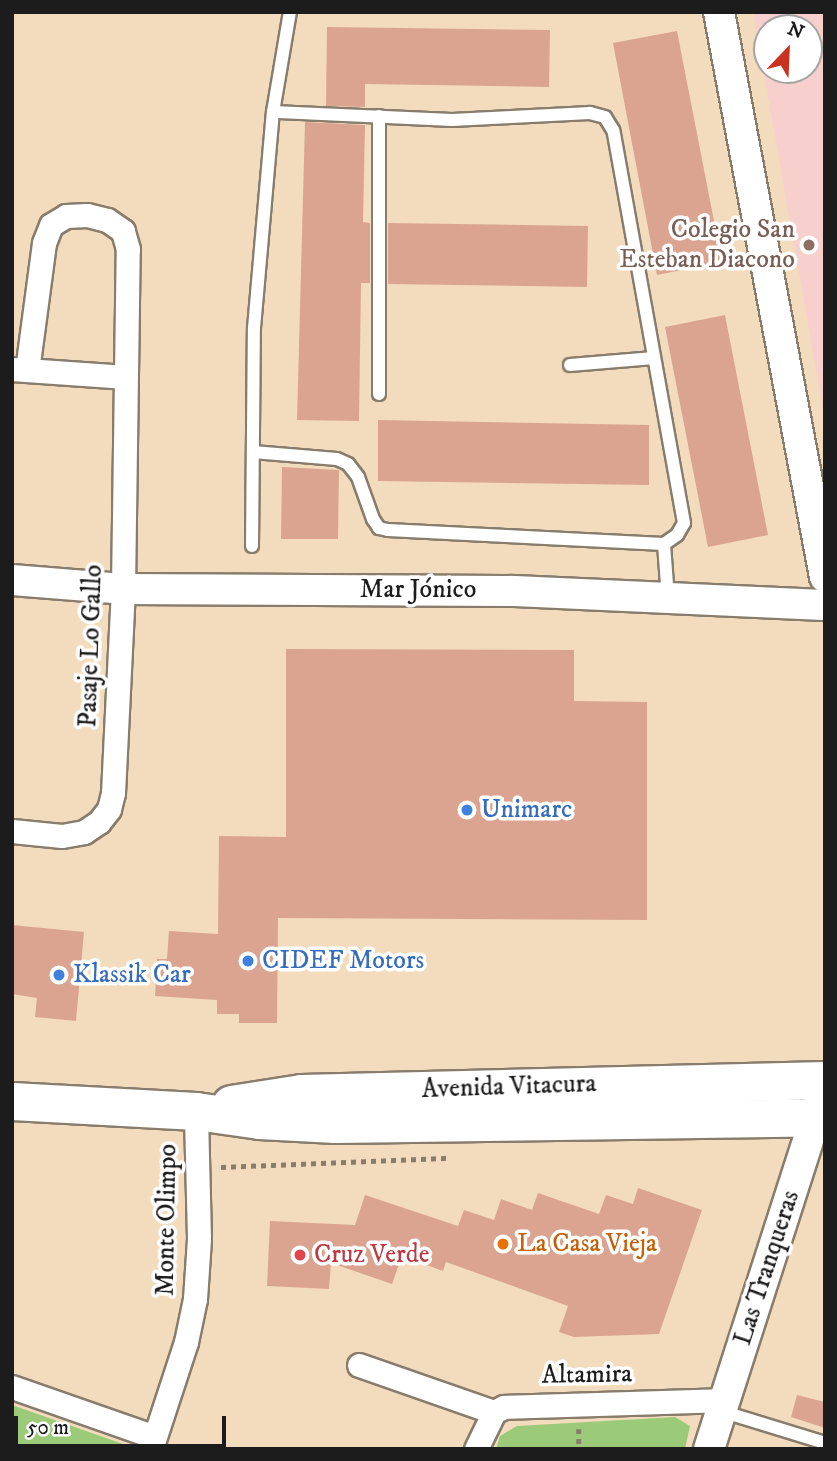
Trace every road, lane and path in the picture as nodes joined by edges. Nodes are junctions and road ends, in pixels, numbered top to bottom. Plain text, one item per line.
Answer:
1 (289, 12) edge
2 (719, 12) edge
3 (273, 112) junction
4 (379, 117) junction
5 (654, 358) junction
6 (570, 365) dead end
7 (20, 370) edge
8 (127, 377) junction
9 (379, 394) dead end
10 (253, 452) junction
11 (664, 544) junction
12 (252, 546) dead end
13 (825, 577) edge
14 (12, 580) edge
15 (123, 589) junction
16 (668, 598) junction
17 (825, 605) edge
18 (12, 831) edge
19 (825, 1080) edge
20 (12, 1101) edge
21 (821, 1107) edge
22 (196, 1111) junction
23 (359, 1364) dead end
24 (12, 1387) edge
25 (722, 1405) junction
26 (494, 1412) junction
27 (153, 1443) edge
28 (825, 1443) edge
29 (476, 1449) edge
30 (709, 1449) edge

1 - 3 lane
2 - 13 street
3 - 4 lane
3 - 10 lane
4 - 5 lane
4 - 9 lane
5 - 6 lane
5 - 11 lane
7 - 8 street, Pasaje Lo Gallo
7 - 8 street, Pasaje Lo Gallo
8 - 15 street, Pasaje Lo Gallo
10 - 11 lane
10 - 12 lane
11 - 16 lane
14 - 15 street, Mar Jónico
15 - 16 street, Mar Jónico
15 - 18 street, Pasaje Lo Gallo
16 - 17 street, Mar Jónico
19 - 22 main road, Avenida Vitacura
20 - 22 main road, Avenida Vitacura
21 - 22 main road, Avenida Vitacura
21 - 25 street, Las Tranqueras
22 - 27 street, Monte Olimpo
23 - 26 street
24 - 27 street
25 - 26 street, Altamira
25 - 28 lane
25 - 30 street, Las Tranqueras
26 - 29 street

